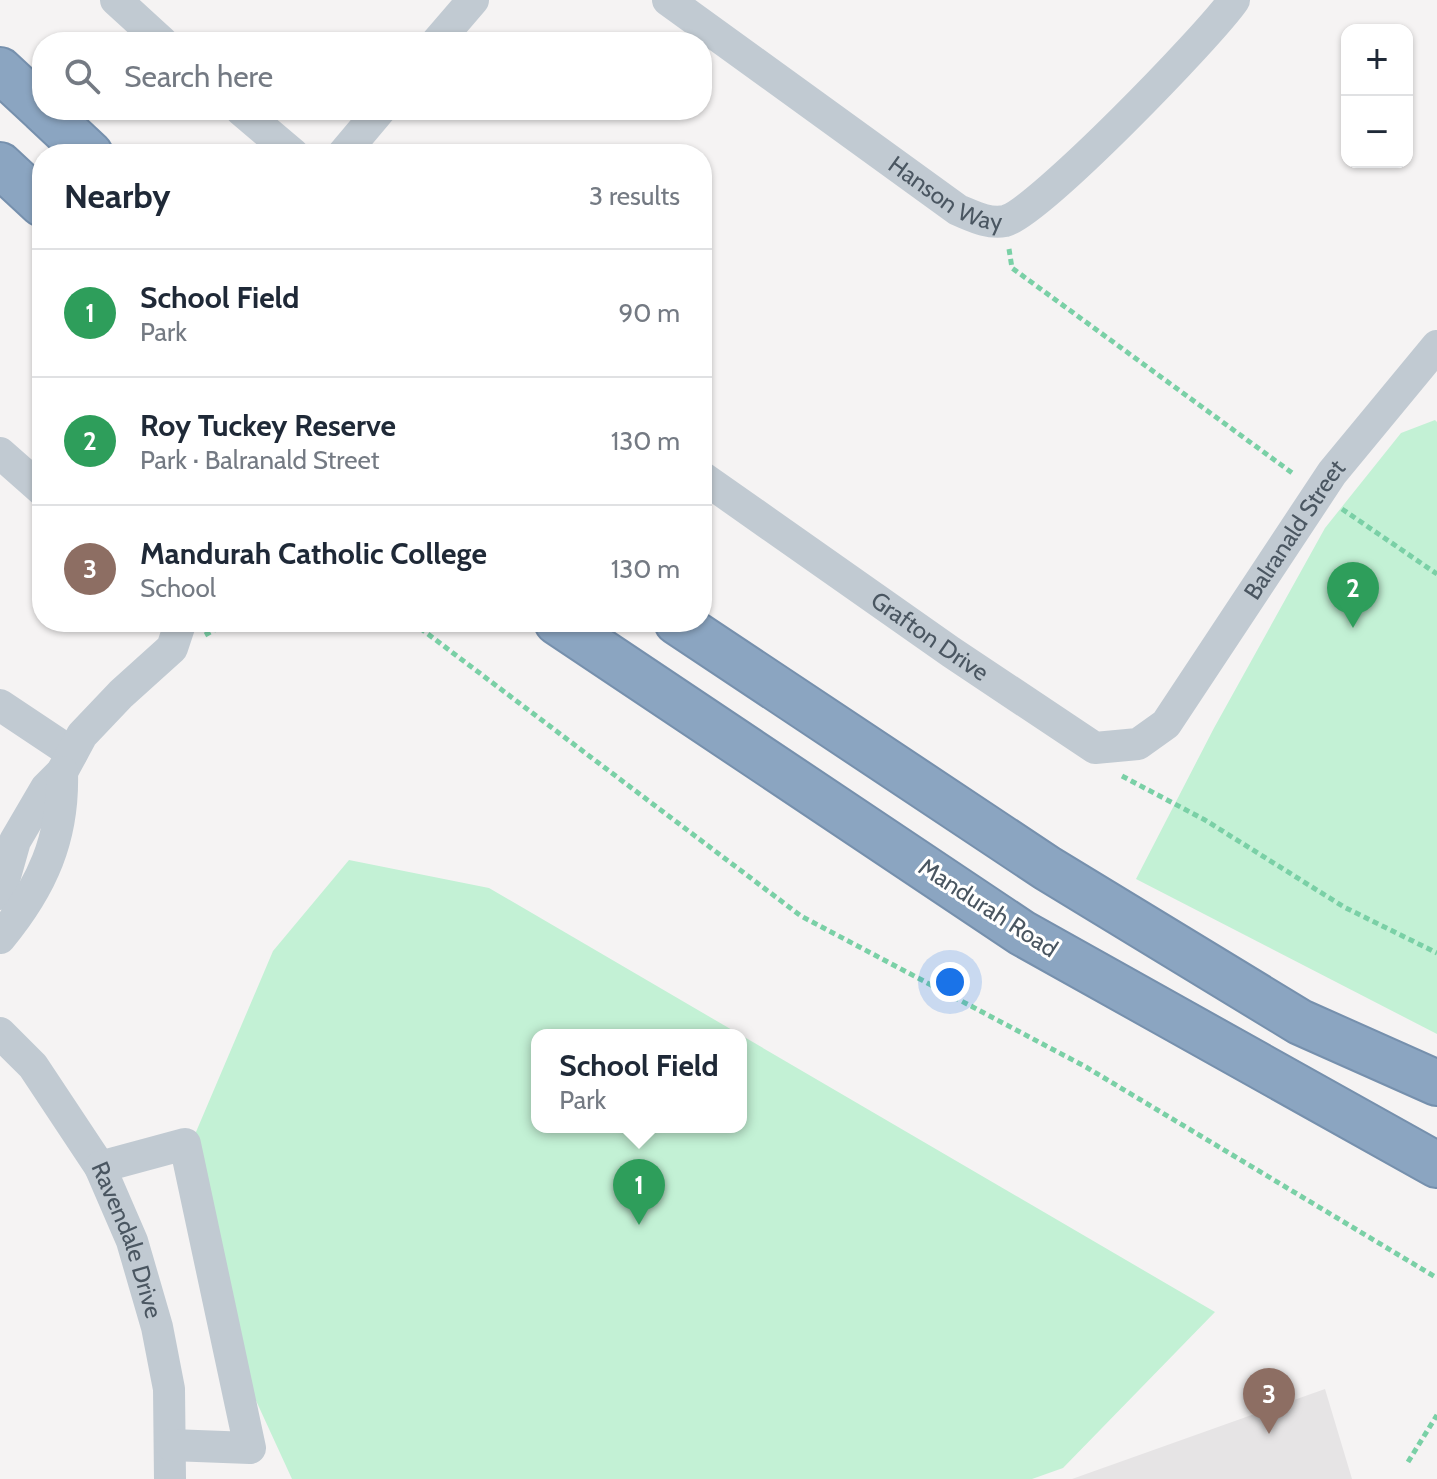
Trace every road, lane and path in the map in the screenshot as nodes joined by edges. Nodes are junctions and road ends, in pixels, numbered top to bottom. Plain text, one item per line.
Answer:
1 (116, 0) edge
2 (473, 0) edge
3 (668, 0) edge
4 (1234, 0) edge
5 (151, 32) edge
6 (446, 32) edge
7 (0, 70) edge
8 (32, 100) edge
9 (54, 120) edge
10 (253, 120) edge
11 (372, 120) edge
12 (79, 144) edge
13 (281, 144) edge
14 (351, 144) edge
15 (0, 165) edge
16 (32, 195) edge
17 (1005, 221) junction
18 (1437, 346) edge
19 (0, 453) edge
20 (32, 481) edge
21 (712, 484) edge
22 (1319, 493) junction
23 (1437, 574) edge
24 (177, 632) edge
25 (425, 632) edge
26 (572, 632) edge
27 (692, 632) edge
28 (0, 705) edge
29 (1166, 724) joint
30 (67, 762) junction
31 (5, 853) edge
32 (0, 894) edge
33 (0, 938) edge
34 (0, 1033) edge
35 (1437, 1083) edge
36 (1437, 1165) edge
37 (100, 1167) junction
38 (1437, 1278) edge
39 (1437, 1415) edge
40 (171, 1445) junction
41 (1408, 1462) dead end
42 (170, 1479) edge

1 - 5 street
2 - 6 street
3 - 17 street, Hanson Way
4 - 17 street, Hanson Way
7 - 8 highway
9 - 12 highway
10 - 13 street
11 - 14 street
15 - 16 highway
17 - 22 path
18 - 22 street, Balranald Street
19 - 20 street
21 - 29 street, Grafton Drive
22 - 23 path
22 - 29 street, Balranald Street
24 - 30 street
25 - 38 path
26 - 36 highway, Mandurah Road
27 - 35 highway
28 - 30 street
30 - 31 street
30 - 33 street
31 - 32 street
34 - 37 street, Ravendale Drive
37 - 40 street, Ravendale Drive
37 - 40 street
39 - 41 path
40 - 42 street, Ravendale Drive

